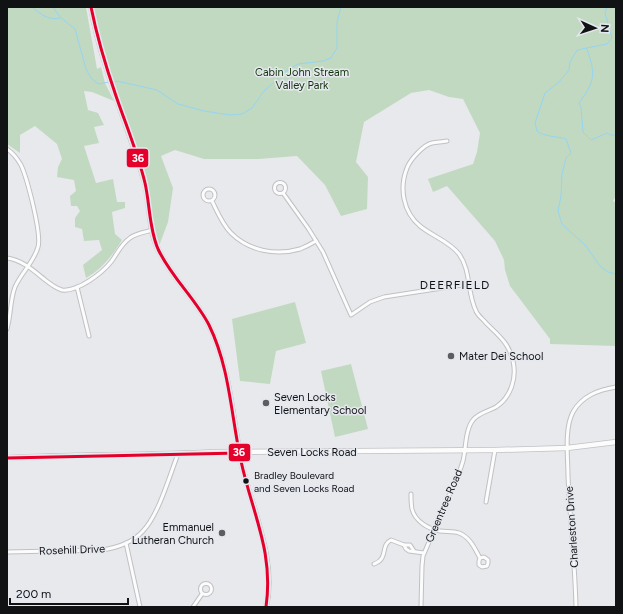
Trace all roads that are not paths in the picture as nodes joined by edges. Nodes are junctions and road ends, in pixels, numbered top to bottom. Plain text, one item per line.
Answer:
1 (91, 7) edge
2 (447, 141) dead end
3 (7, 149) edge
4 (283, 193) dead end
5 (212, 201) junction
6 (153, 230) junction
7 (316, 241) junction
8 (7, 258) edge
9 (28, 266) junction
10 (468, 284) junction
11 (77, 287) junction
12 (7, 328) edge
13 (89, 336) dead end
14 (616, 387) edge
15 (616, 442) edge
16 (567, 448) junction
17 (495, 450) junction
18 (464, 451) junction
19 (240, 453) junction
20 (178, 454) junction
21 (7, 458) edge
22 (411, 494) dead end
23 (486, 502) dead end
24 (434, 529) junction
25 (126, 543) junction
26 (404, 545) junction
27 (414, 551) junction
28 (7, 552) edge
29 (424, 553) junction
30 (480, 558) dead end
31 (374, 564) dead end
32 (202, 594) dead end
33 (140, 607) edge
34 (193, 607) edge
35 (266, 607) edge
36 (421, 607) edge
37 (576, 607) edge

1 - 6 main road
2 - 10 street, Greentree Road
3 - 9 street
4 - 7 street
5 - 5 street
5 - 7 street
6 - 11 street
6 - 19 main road
7 - 10 street
8 - 9 street
9 - 11 street
9 - 12 street
10 - 18 street, Greentree Road
11 - 13 street
14 - 16 street, Charleston Drive
15 - 16 main road, Seven Locks Road
16 - 17 main road, Seven Locks Road
16 - 37 street, Charleston Drive
17 - 18 main road, Seven Locks Road
17 - 23 street
18 - 19 main road, Seven Locks Road
18 - 24 street, Greentree Road
19 - 20 main road, Seven Locks Road
19 - 35 main road
20 - 21 main road, Seven Locks Road
20 - 25 street, Rosehill Drive
22 - 24 street
24 - 29 street, Greentree Road
24 - 30 street
25 - 28 street, Rosehill Drive
25 - 33 street
26 - 27 street, Greentree Road
26 - 27 street, Greentree Road
26 - 31 street, Greentree Road
27 - 29 street, Greentree Road
29 - 36 street, Greentree Road
32 - 34 street

